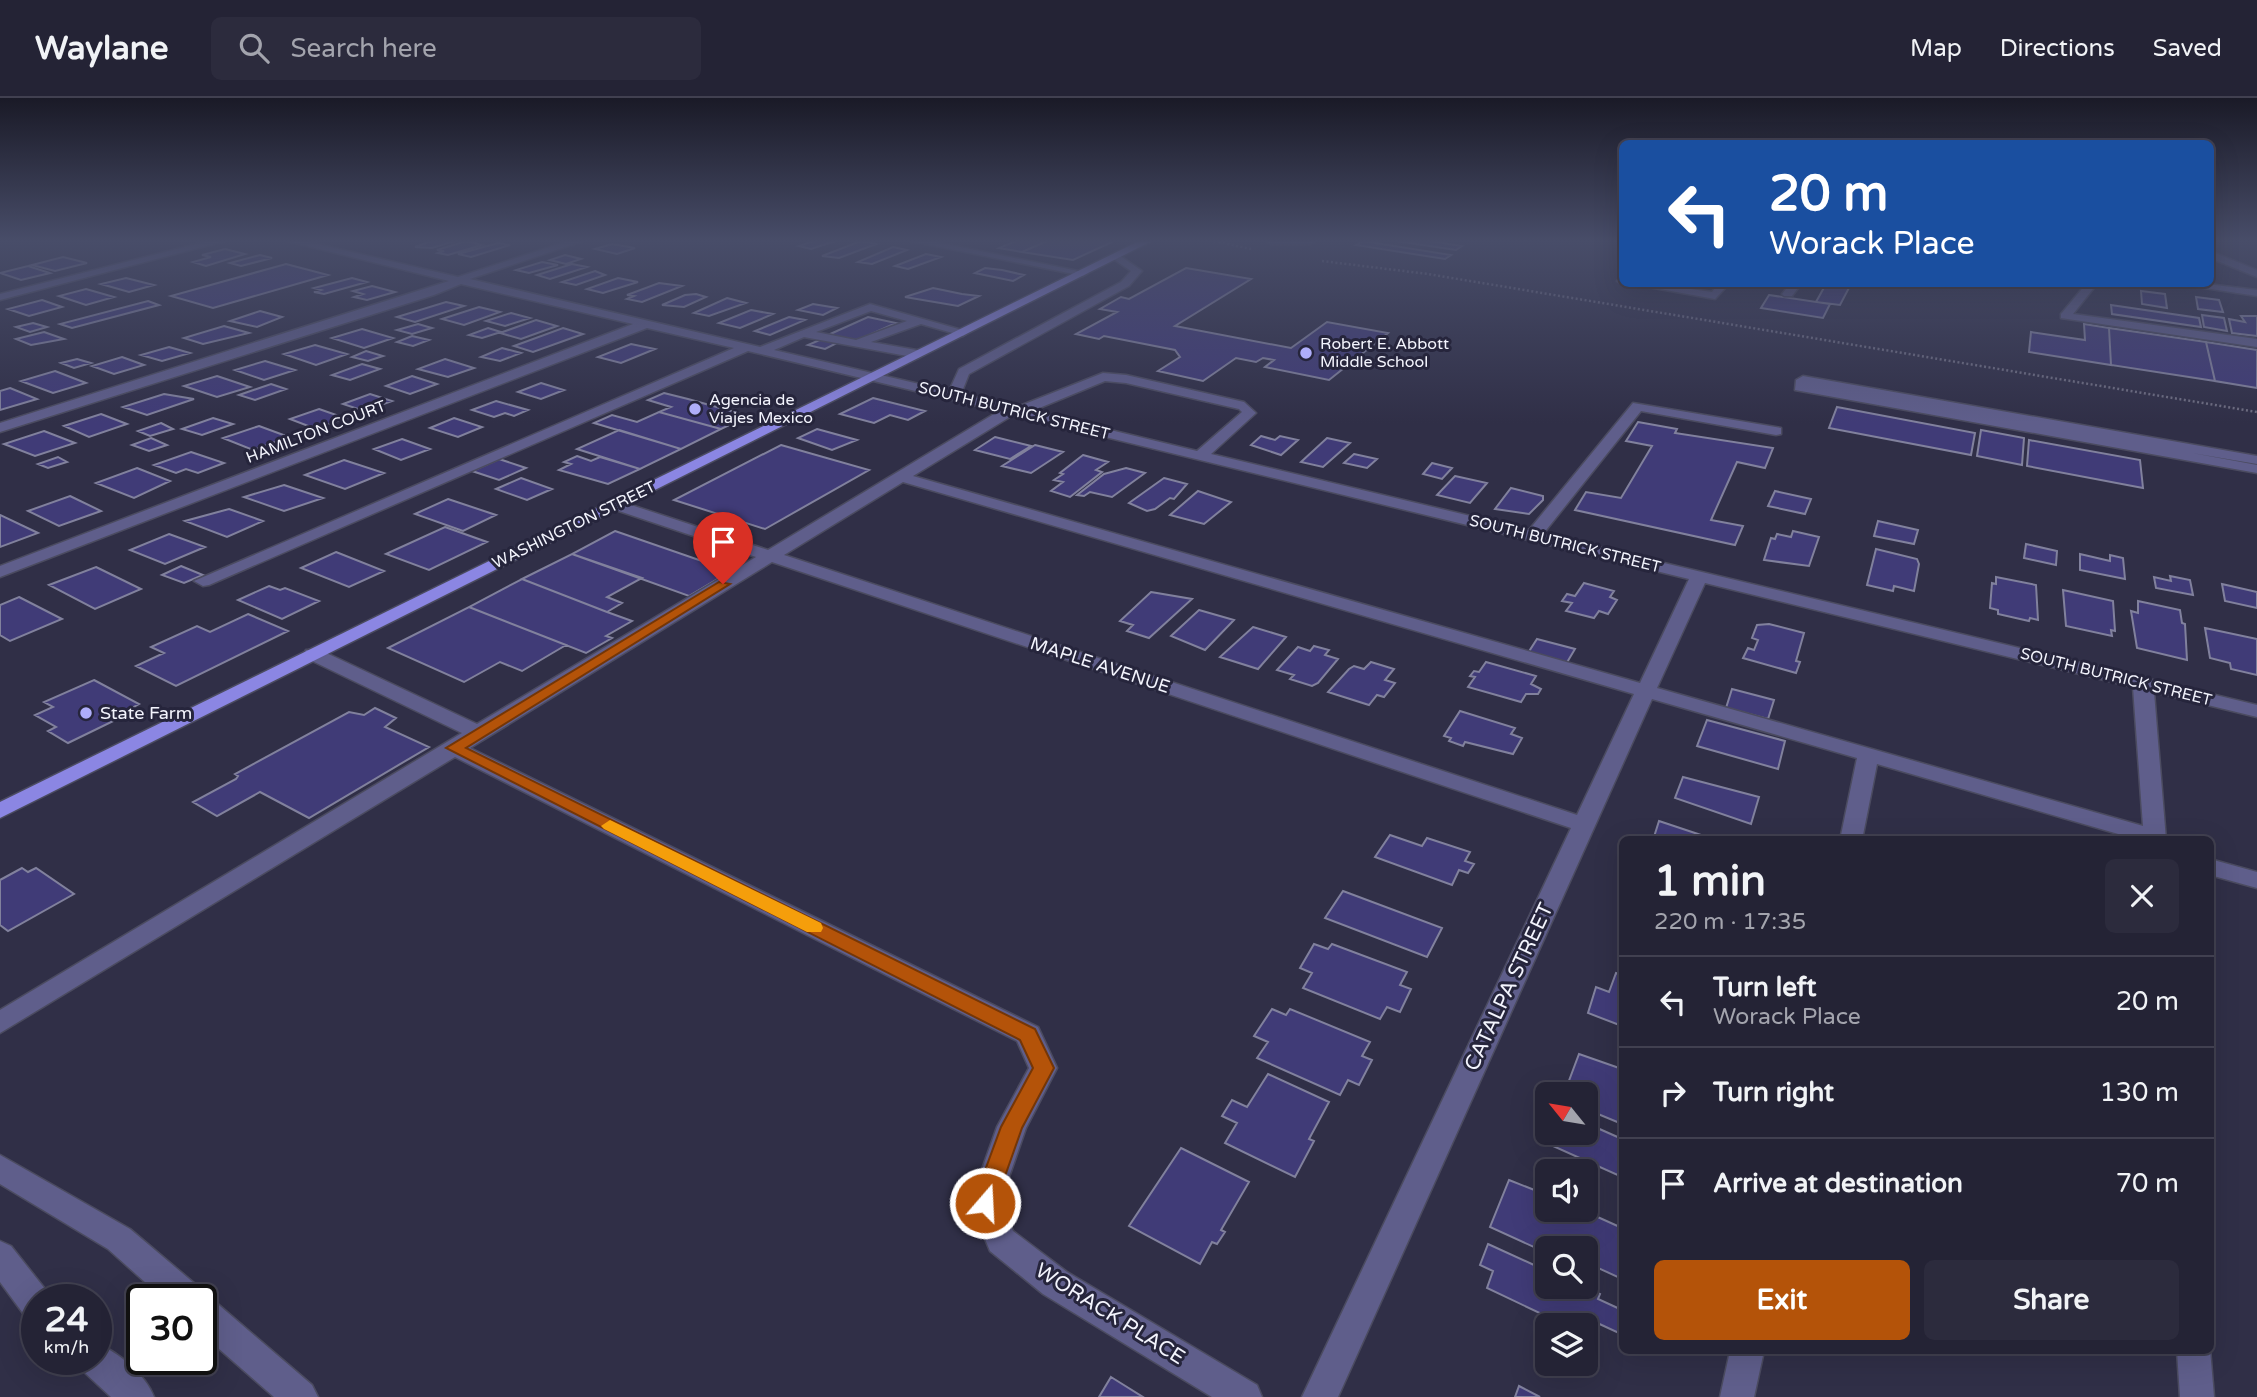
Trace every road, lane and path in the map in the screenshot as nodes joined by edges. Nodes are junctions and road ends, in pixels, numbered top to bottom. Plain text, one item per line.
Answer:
1 (394, 302) edge
2 (551, 302) edge
3 (1024, 302) edge
4 (1093, 302) edge
5 (1594, 302) edge
6 (2076, 302) edge
7 (923, 320) junction
8 (645, 324) junction
9 (963, 332) junction
10 (803, 333) junction
11 (2257, 343) edge
12 (857, 344) junction
13 (754, 349) junction
14 (918, 354) junction
15 (814, 363) junction
16 (873, 377) junction
17 (953, 396) junction
18 (1014, 411) junction
19 (2257, 412) edge
20 (0, 428) edge
21 (1776, 431) dead end
22 (1200, 456) junction
23 (2257, 460) edge
24 (2257, 468) edge
25 (901, 477) junction
26 (616, 505) junction
27 (1533, 536) junction
28 (771, 556) junction
29 (0, 572) edge
30 (1699, 576) junction
31 (203, 581) dead end
32 (313, 654) junction
33 (2143, 684) junction
34 (1646, 691) junction
35 (2257, 711) edge
36 (466, 741) junction
37 (1868, 755) junction
38 (0, 811) edge
39 (1584, 825) junction
40 (1852, 836) edge
41 (2145, 836) edge
42 (2155, 836) edge
43 (2214, 868) edge
44 (2257, 880) edge
45 (0, 1023) edge
46 (0, 1168) edge
47 (0, 1256) edge
48 (21, 1284) edge
49 (170, 1284) edge
50 (217, 1325) edge
51 (1745, 1354) edge
52 (2194, 1354) edge
53 (112, 1374) edge
54 (137, 1397) edge
55 (300, 1397) edge
56 (1245, 1397) edge
57 (1320, 1397) edge
58 (1737, 1397) edge
59 (2197, 1397) edge

1 - 20 street
2 - 8 street, SOUTH BUTRICK STREET
3 - 9 main road, WASHINGTON STREET
4 - 17 street
5 - 19 path
6 - 11 street
7 - 9 street
7 - 10 street
7 - 12 street
8 - 13 street, SOUTH BUTRICK STREET
8 - 29 street, HAMILTON COURT
9 - 14 main road, WASHINGTON STREET
10 - 12 street
10 - 13 street
12 - 14 street
12 - 15 street
13 - 15 street, SOUTH BUTRICK STREET
13 - 31 street
14 - 16 main road, WASHINGTON STREET
15 - 16 street, SOUTH BUTRICK STREET
16 - 17 street, SOUTH BUTRICK STREET
16 - 26 main road, WASHINGTON STREET
17 - 18 street, SOUTH BUTRICK STREET
18 - 22 street, SOUTH BUTRICK STREET
18 - 22 street
18 - 25 street
21 - 27 street
22 - 27 street, SOUTH BUTRICK STREET
23 - 24 street
25 - 28 street
25 - 34 street
26 - 28 street, MAPLE AVENUE
26 - 32 main road, WASHINGTON STREET
27 - 30 street, SOUTH BUTRICK STREET
28 - 36 street
28 - 39 street, MAPLE AVENUE
30 - 33 street, SOUTH BUTRICK STREET
30 - 34 street, CATALPA STREET
32 - 36 street, WORACK PLACE
32 - 38 main road, WASHINGTON STREET
33 - 35 street, SOUTH BUTRICK STREET
33 - 42 street
34 - 37 street
34 - 39 street, CATALPA STREET
36 - 45 street
36 - 56 street, WORACK PLACE
37 - 40 street
37 - 41 street
39 - 57 street, CATALPA STREET
43 - 44 street
46 - 49 street
47 - 48 street
50 - 55 street
51 - 58 street
52 - 59 street
53 - 54 street

